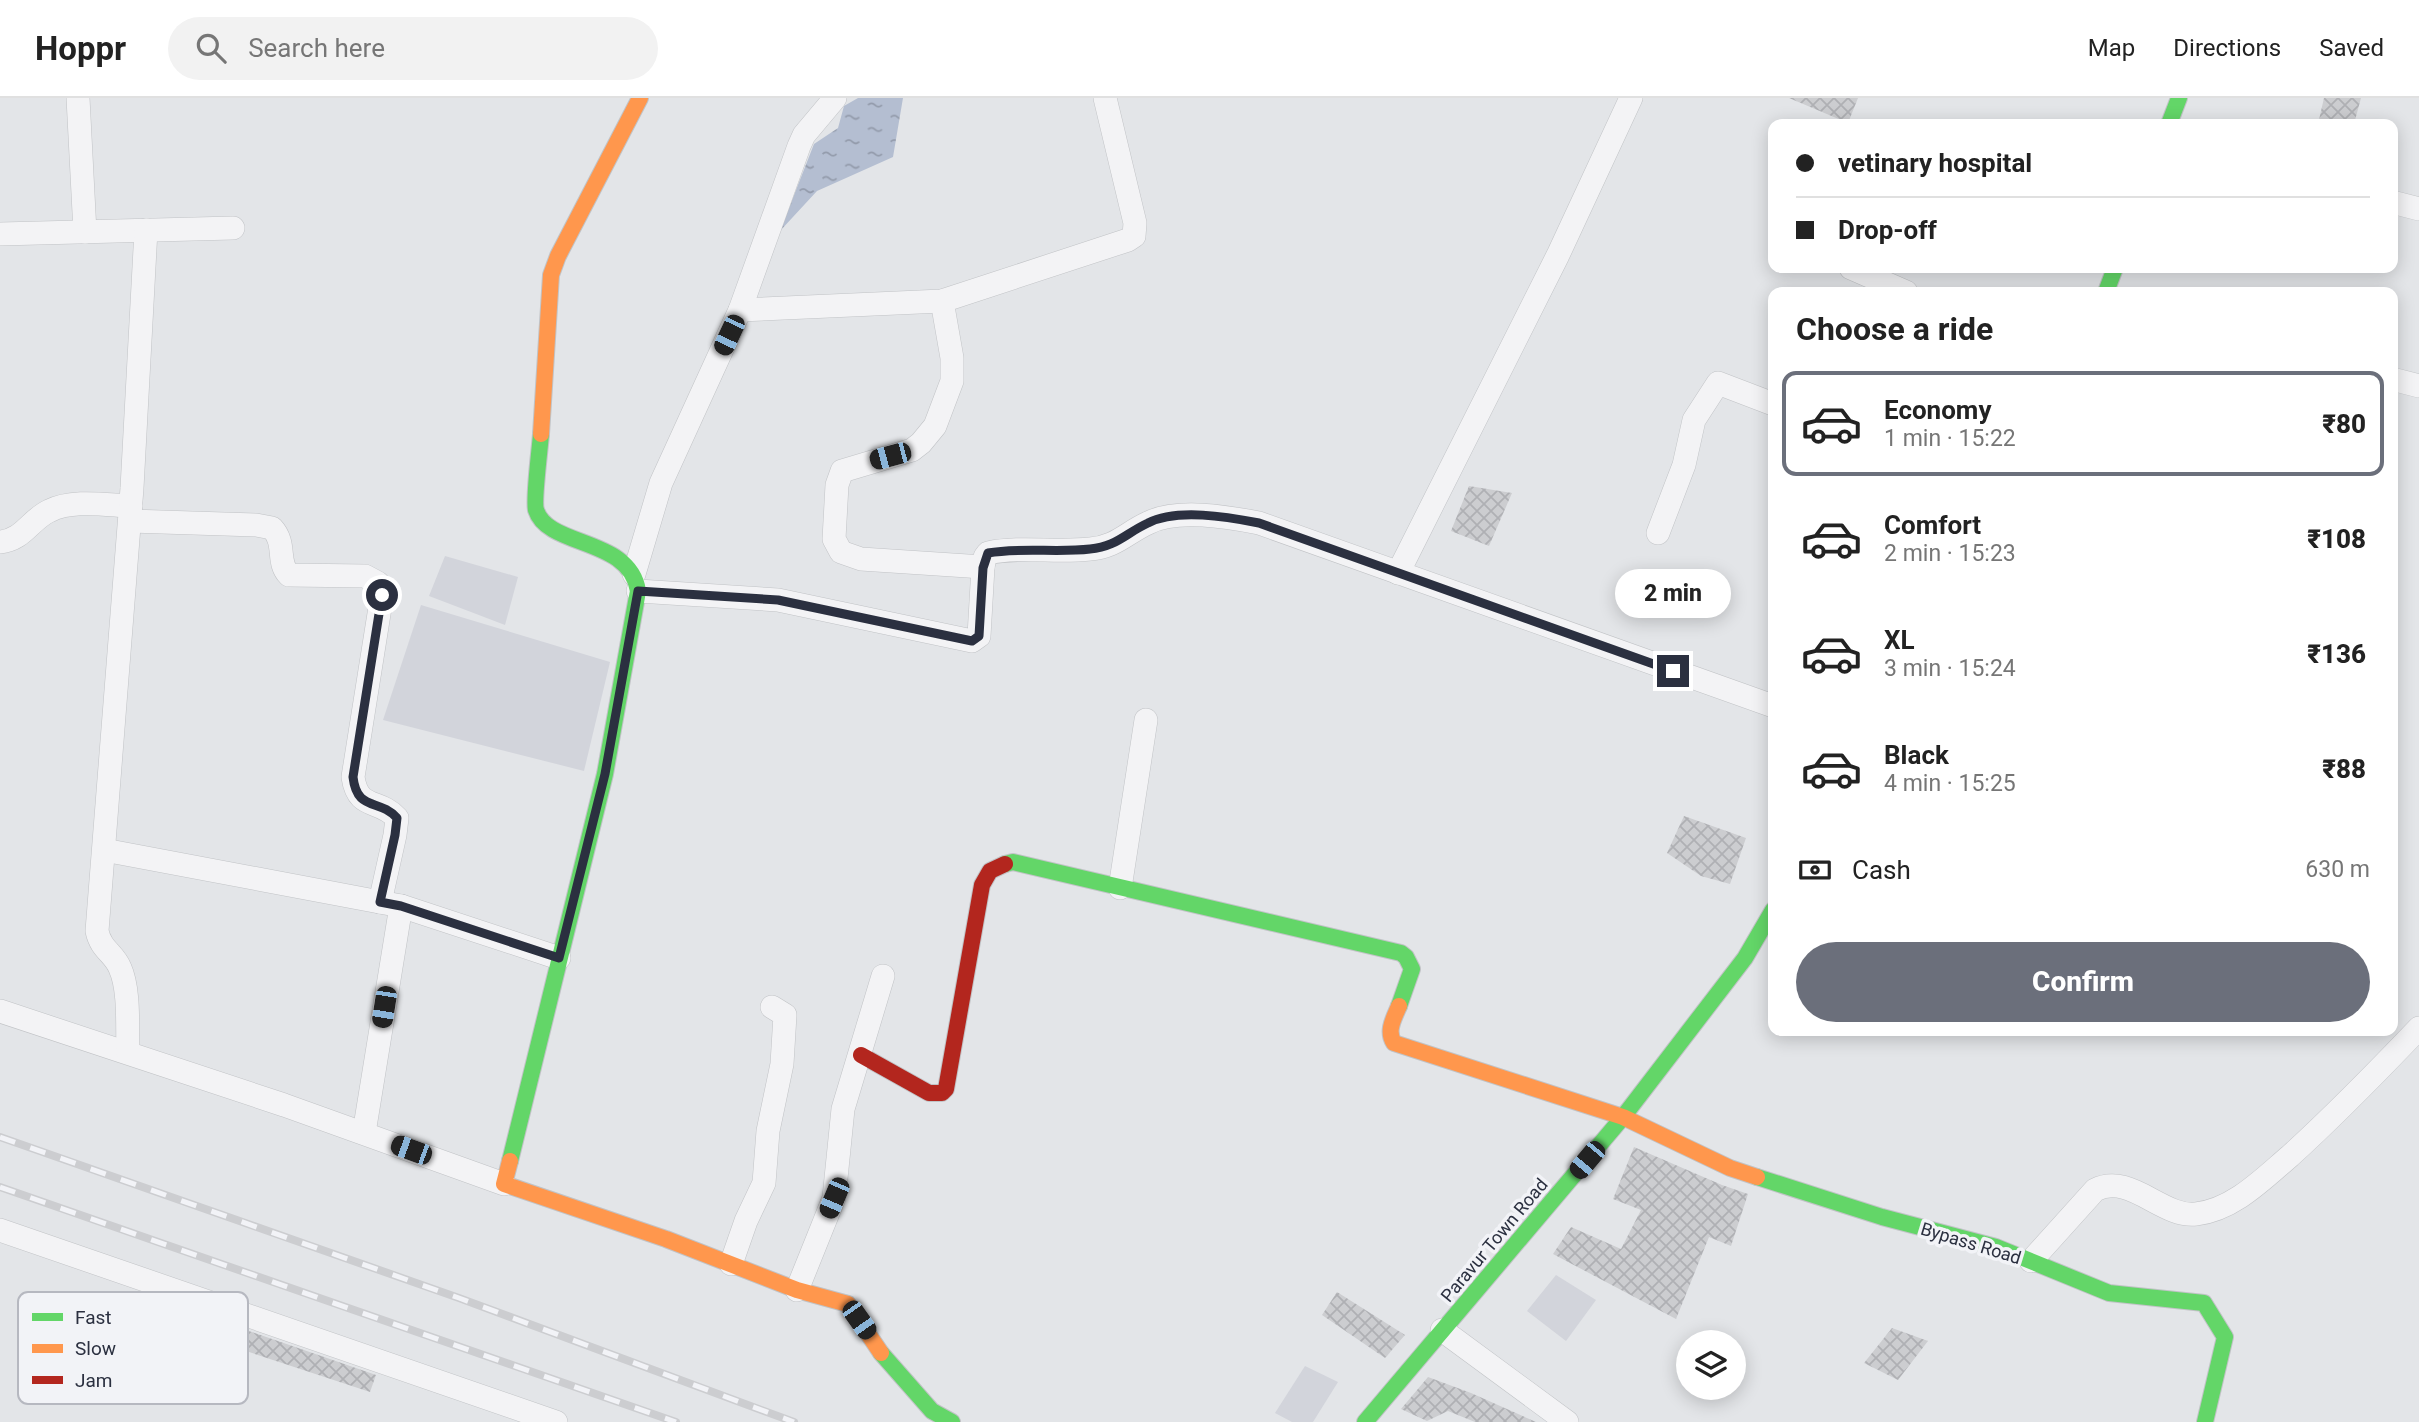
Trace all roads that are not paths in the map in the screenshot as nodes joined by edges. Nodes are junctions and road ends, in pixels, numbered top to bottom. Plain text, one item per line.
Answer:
1 (78, 98) edge
2 (640, 98) edge
3 (835, 98) edge
4 (1105, 98) edge
5 (1631, 98) edge
6 (2179, 98) edge
7 (2171, 119) edge
8 (2398, 204) edge
9 (2419, 209) edge
10 (233, 228) dead end
11 (145, 230) junction
12 (85, 232) junction
13 (0, 234) edge
14 (1862, 273) edge
15 (1895, 287) edge
16 (942, 301) junction
17 (740, 310) junction
18 (2398, 381) edge
19 (2419, 386) edge
20 (1768, 402) edge
21 (130, 513) junction
22 (1658, 533) dead end
23 (0, 541) edge
24 (983, 568) junction
25 (1398, 572) junction
26 (636, 582) junction
27 (1768, 704) edge
28 (1146, 720) dead end
29 (104, 850) junction
30 (1120, 888) junction
31 (391, 904) junction
32 (1768, 919) edge
33 (559, 958) junction
34 (883, 976) dead end
35 (772, 1007) dead end
36 (0, 1011) edge
37 (2419, 1028) edge
38 (128, 1052) junction
39 (861, 1055) junction
40 (1623, 1117) junction
41 (364, 1133) junction
42 (504, 1184) junction
43 (0, 1230) edge
44 (2031, 1261) junction
45 (731, 1264) junction
46 (797, 1290) junction
47 (180, 1292) edge
48 (248, 1316) edge
49 (1442, 1330) junction
50 (556, 1422) edge
51 (952, 1422) edge
52 (1364, 1422) edge
53 (1567, 1422) edge
54 (2205, 1422) edge

1 - 12 street
2 - 26 street
3 - 17 street
4 - 16 street
5 - 25 street
6 - 7 street
8 - 9 street
10 - 11 street
11 - 12 street
11 - 21 street
12 - 13 street
14 - 15 street
16 - 17 street
16 - 24 street
17 - 26 street
18 - 19 street
20 - 22 street
21 - 23 street
21 - 29 street
21 - 31 street
24 - 25 street
24 - 26 street
25 - 27 street
26 - 33 street
28 - 30 street
29 - 31 street
29 - 38 street
30 - 39 street
30 - 40 street, Bypass Road
31 - 33 street
31 - 41 street
32 - 40 street, Paravur Town Road
33 - 42 street
34 - 39 street
35 - 45 street
36 - 38 street
37 - 44 street
38 - 41 street
39 - 46 street
40 - 44 street, Bypass Road
40 - 49 street, Paravur Town Road
41 - 42 street
42 - 45 street
43 - 47 street
44 - 54 street, Bypass Road
45 - 46 street
46 - 51 street
48 - 50 street
49 - 52 street, Paravur Town Road
49 - 53 street

